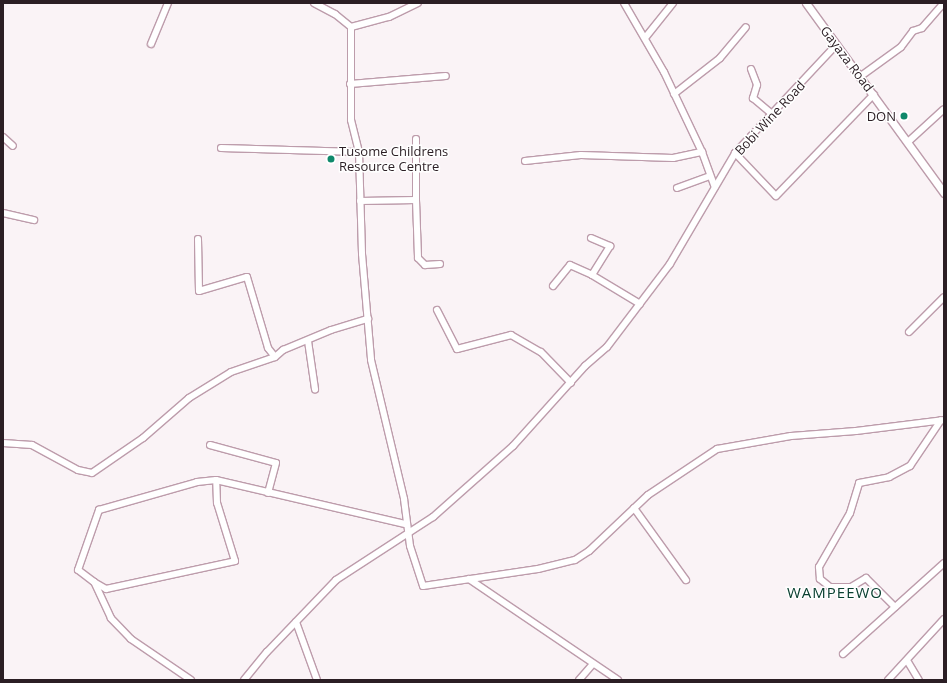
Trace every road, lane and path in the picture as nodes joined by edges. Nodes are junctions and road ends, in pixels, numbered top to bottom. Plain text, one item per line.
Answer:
1 (168, 3) edge
2 (314, 3) edge
3 (418, 3) edge
4 (624, 3) edge
5 (673, 3) edge
6 (806, 3) edge
7 (944, 3) edge
8 (746, 27) dead end
9 (351, 28) junction
10 (645, 38) junction
11 (152, 44) dead end
12 (836, 45) junction
13 (751, 69) dead end
14 (446, 76) dead end
15 (861, 76) junction
16 (350, 84) junction
17 (674, 94) junction
18 (874, 94) junction
19 (944, 109) edge
20 (773, 115) junction
21 (3, 137) edge
22 (416, 140) dead end
23 (909, 141) junction
24 (13, 146) dead end
25 (221, 148) dead end
26 (359, 152) junction
27 (702, 152) junction
28 (735, 153) junction
29 (525, 161) dead end
30 (710, 176) junction
31 (714, 187) junction
32 (677, 188) dead end
33 (944, 193) edge
34 (416, 200) junction
35 (360, 201) junction
36 (3, 213) edge
37 (34, 220) dead end
38 (591, 238) dead end
39 (198, 240) dead end
40 (440, 264) dead end
41 (592, 275) junction
42 (553, 286) dead end
43 (944, 296) edge
44 (640, 304) junction
45 (438, 310) dead end
46 (368, 319) junction
47 (909, 332) dead end
48 (308, 341) junction
49 (275, 357) junction
50 (571, 383) junction
51 (315, 389) dead end
52 (942, 420) edge
53 (3, 443) edge
54 (210, 445) dead end
55 (216, 480) junction
56 (268, 493) junction
57 (634, 508) junction
58 (405, 524) junction
59 (409, 534) junction
60 (944, 563) edge
61 (470, 579) junction
62 (686, 580) dead end
63 (94, 582) junction
64 (895, 607) junction
65 (944, 619) edge
66 (296, 622) junction
67 (843, 654) dead end
68 (908, 662) junction
69 (592, 665) junction
70 (605, 673) junction
71 (191, 680) edge
72 (244, 680) edge
73 (317, 680) edge
74 (578, 680) edge
75 (605, 680) edge
76 (618, 680) edge
77 (888, 680) edge
78 (919, 680) edge

1 - 11 street
2 - 9 street
3 - 9 street
4 - 10 street
5 - 10 street
6 - 12 main road, Gayaza Road
7 - 15 street
8 - 17 street
9 - 16 street
10 - 17 street
12 - 15 main road, Gayaza Road
12 - 20 street, Bobi Wine Road
13 - 20 street
14 - 16 street
15 - 18 main road, Gayaza Road
16 - 26 street
17 - 27 street
18 - 23 main road, Gayaza Road
18 - 28 street
19 - 23 street
20 - 28 street, Bobi Wine Road
21 - 24 street
22 - 34 street
23 - 33 main road, Gayaza Road
25 - 26 street
26 - 35 street
27 - 29 street
27 - 30 street
28 - 31 street, Bobi Wine Road
30 - 31 street
30 - 32 street
31 - 44 street, Bobi Wine Road
34 - 35 street
34 - 40 street
35 - 46 street
36 - 37 street
38 - 41 street
39 - 49 street
41 - 42 street
41 - 44 street
43 - 47 street
44 - 50 street, Bobi Wine Road
45 - 50 street
46 - 48 street
46 - 58 street
48 - 49 street
48 - 51 street
49 - 53 street
50 - 59 street, Bobi Wine Road
52 - 57 street
52 - 64 street
54 - 56 street
55 - 56 street
55 - 63 street
55 - 63 street
56 - 58 street
57 - 61 street
57 - 62 street
58 - 59 street
59 - 61 street
59 - 66 street, Bobi Wine Road
60 - 64 street
61 - 69 street
63 - 71 street
64 - 67 street
65 - 68 street
66 - 72 street, Bobi Wine Road
66 - 73 street
68 - 77 street
68 - 78 street
69 - 70 street
69 - 74 street
70 - 75 street
70 - 76 street

